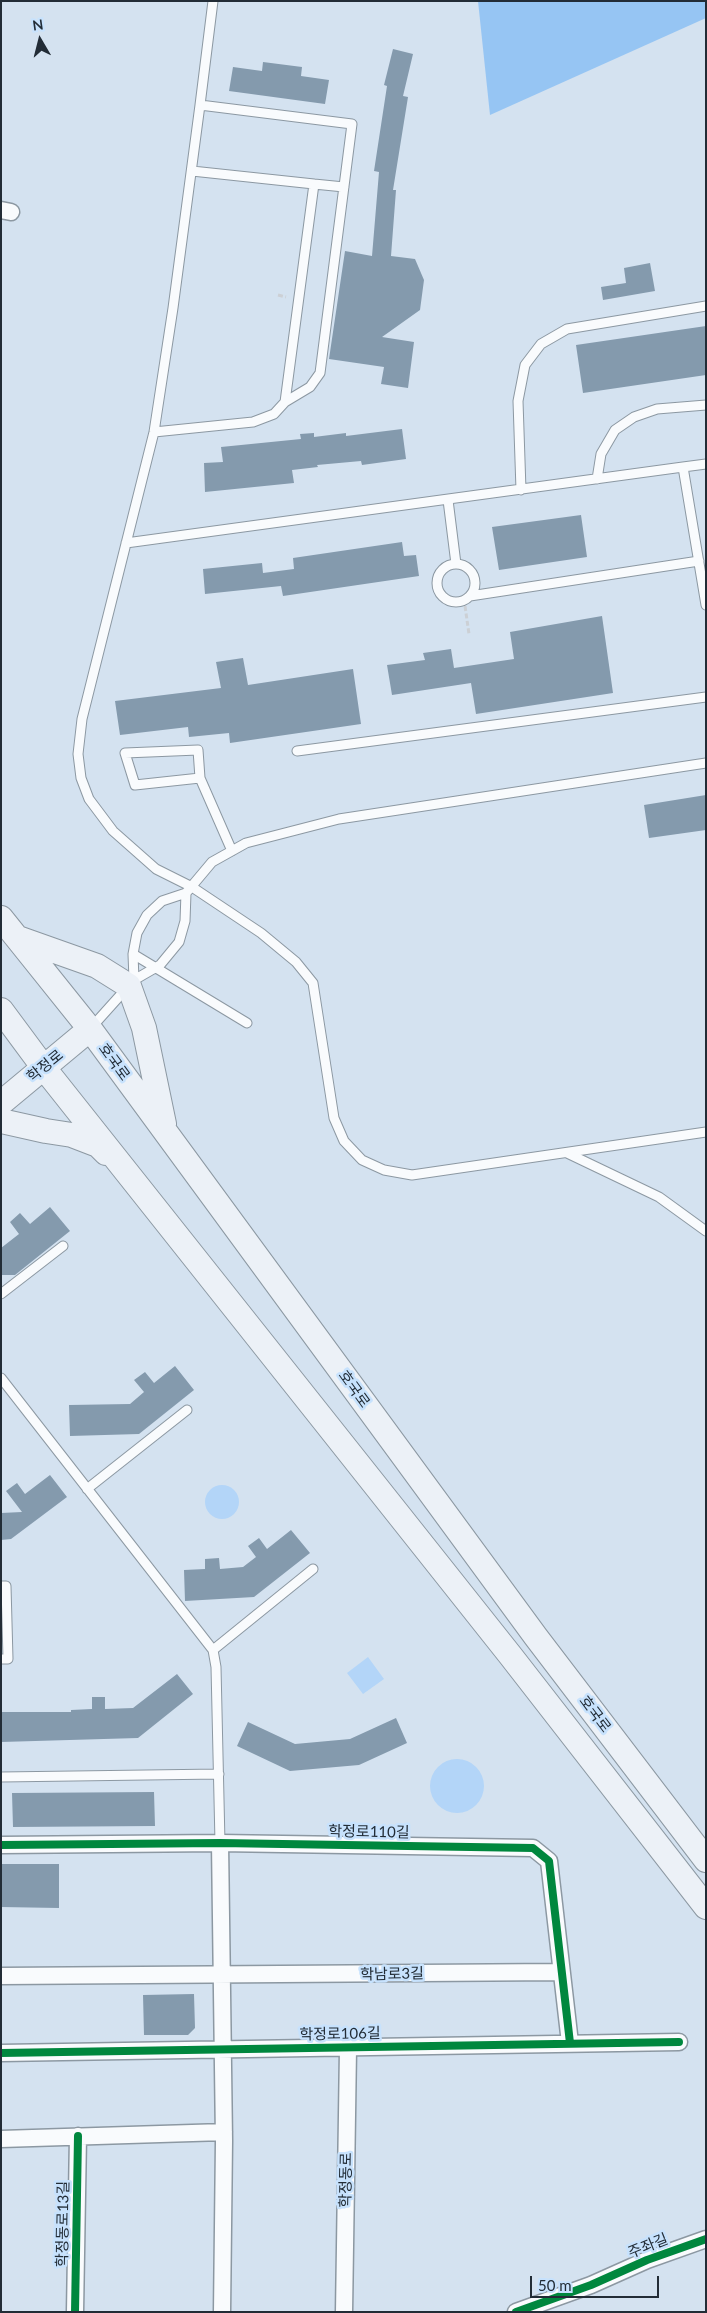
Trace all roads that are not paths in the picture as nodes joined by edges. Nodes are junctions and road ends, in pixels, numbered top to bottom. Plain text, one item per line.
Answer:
1 (213, 1) edge
2 (200, 105) junction
3 (192, 171) junction
4 (314, 184) junction
5 (344, 187) junction
6 (706, 306) edge
7 (285, 402) junction
8 (706, 404) edge
9 (154, 432) junction
10 (706, 464) edge
11 (683, 467) junction
12 (598, 479) junction
13 (521, 490) junction
14 (448, 500) junction
15 (126, 542) junction
16 (698, 561) junction
17 (456, 564) junction
18 (467, 598) junction
19 (706, 605) edge
20 (706, 697) edge
21 (297, 751) dead end
22 (706, 763) edge
23 (200, 778) junction
24 (232, 851) junction
25 (189, 890) junction
26 (1, 918) edge
27 (16, 937) junction
28 (133, 954) junction
29 (154, 968) junction
30 (132, 983) junction
31 (1, 1010) edge
32 (247, 1023) dead end
33 (90, 1030) junction
34 (44, 1068) junction
35 (1, 1103) edge
36 (1, 1121) edge
37 (706, 1132) edge
38 (166, 1133) junction
39 (566, 1153) junction
40 (130, 1174) junction
41 (706, 1231) edge
42 (64, 1246) dead end
43 (1, 1294) edge
44 (1, 1378) edge
45 (187, 1410) dead end
46 (87, 1489) junction
47 (313, 1570) dead end
48 (1, 1586) edge
49 (4, 1626) edge
50 (213, 1650) junction
51 (1, 1659) edge
52 (219, 1774) junction
53 (1, 1777) edge
54 (220, 1843) junction
55 (1, 1845) edge
56 (706, 1860) edge
57 (706, 1907) edge
58 (560, 1972) junction
59 (1, 1976) edge
60 (223, 1976) junction
61 (570, 2042) junction
62 (679, 2042) dead end
63 (222, 2049) junction
64 (348, 2049) junction
65 (1, 2053) edge
66 (224, 2132) junction
67 (78, 2136) junction
68 (1, 2139) edge
69 (706, 2239) edge
70 (75, 2312) edge
71 (222, 2312) edge
72 (344, 2312) edge
73 (516, 2312) edge

1 - 2 lane
2 - 3 lane
2 - 5 lane
3 - 4 lane
3 - 9 lane
4 - 5 lane
4 - 7 lane
5 - 7 lane
6 - 13 lane
7 - 9 lane
8 - 12 lane
9 - 15 lane
10 - 11 lane
11 - 12 lane
11 - 16 lane
12 - 13 lane
13 - 14 lane
14 - 15 lane
14 - 17 lane
15 - 25 lane
16 - 18 lane
16 - 19 lane
17 - 18 lane
17 - 18 lane
20 - 21 lane
22 - 24 lane
23 - 23 lane
23 - 24 lane
24 - 25 lane
25 - 28 lane
25 - 29 lane
25 - 39 lane
26 - 27 main road, 호국로
27 - 30 main road
27 - 33 main road, 호국로
28 - 29 lane
28 - 30 lane
29 - 30 lane
29 - 32 lane
30 - 33 lane
30 - 38 main road
31 - 34 main road, 호국로
33 - 34 main road, 학정로
33 - 38 main road, 호국로
34 - 35 main road, 학정로
34 - 40 main road, 호국로
36 - 40 main road
37 - 39 lane
38 - 56 main road, 호국로
39 - 41 lane
40 - 57 main road, 호국로
42 - 43 lane
44 - 46 lane
45 - 46 lane
46 - 50 lane
47 - 50 lane
48 - 49 lane
49 - 51 lane
50 - 52 lane
52 - 53 lane
52 - 54 lane
54 - 55 street, 학정로110길
54 - 58 street, 학정로110길
54 - 60 street
58 - 60 street, 학남로3길
58 - 61 street, 학정로110길
59 - 60 street, 학남로3길
60 - 63 street
61 - 62 street, 학정로106길
61 - 64 street, 학정로106길
63 - 64 street, 학정로106길
63 - 65 street, 학정로106길
63 - 66 street
64 - 72 street, 학정동로
66 - 67 street
66 - 71 street
67 - 68 street
67 - 70 street, 학정동로13길
69 - 73 street, 주좌길

